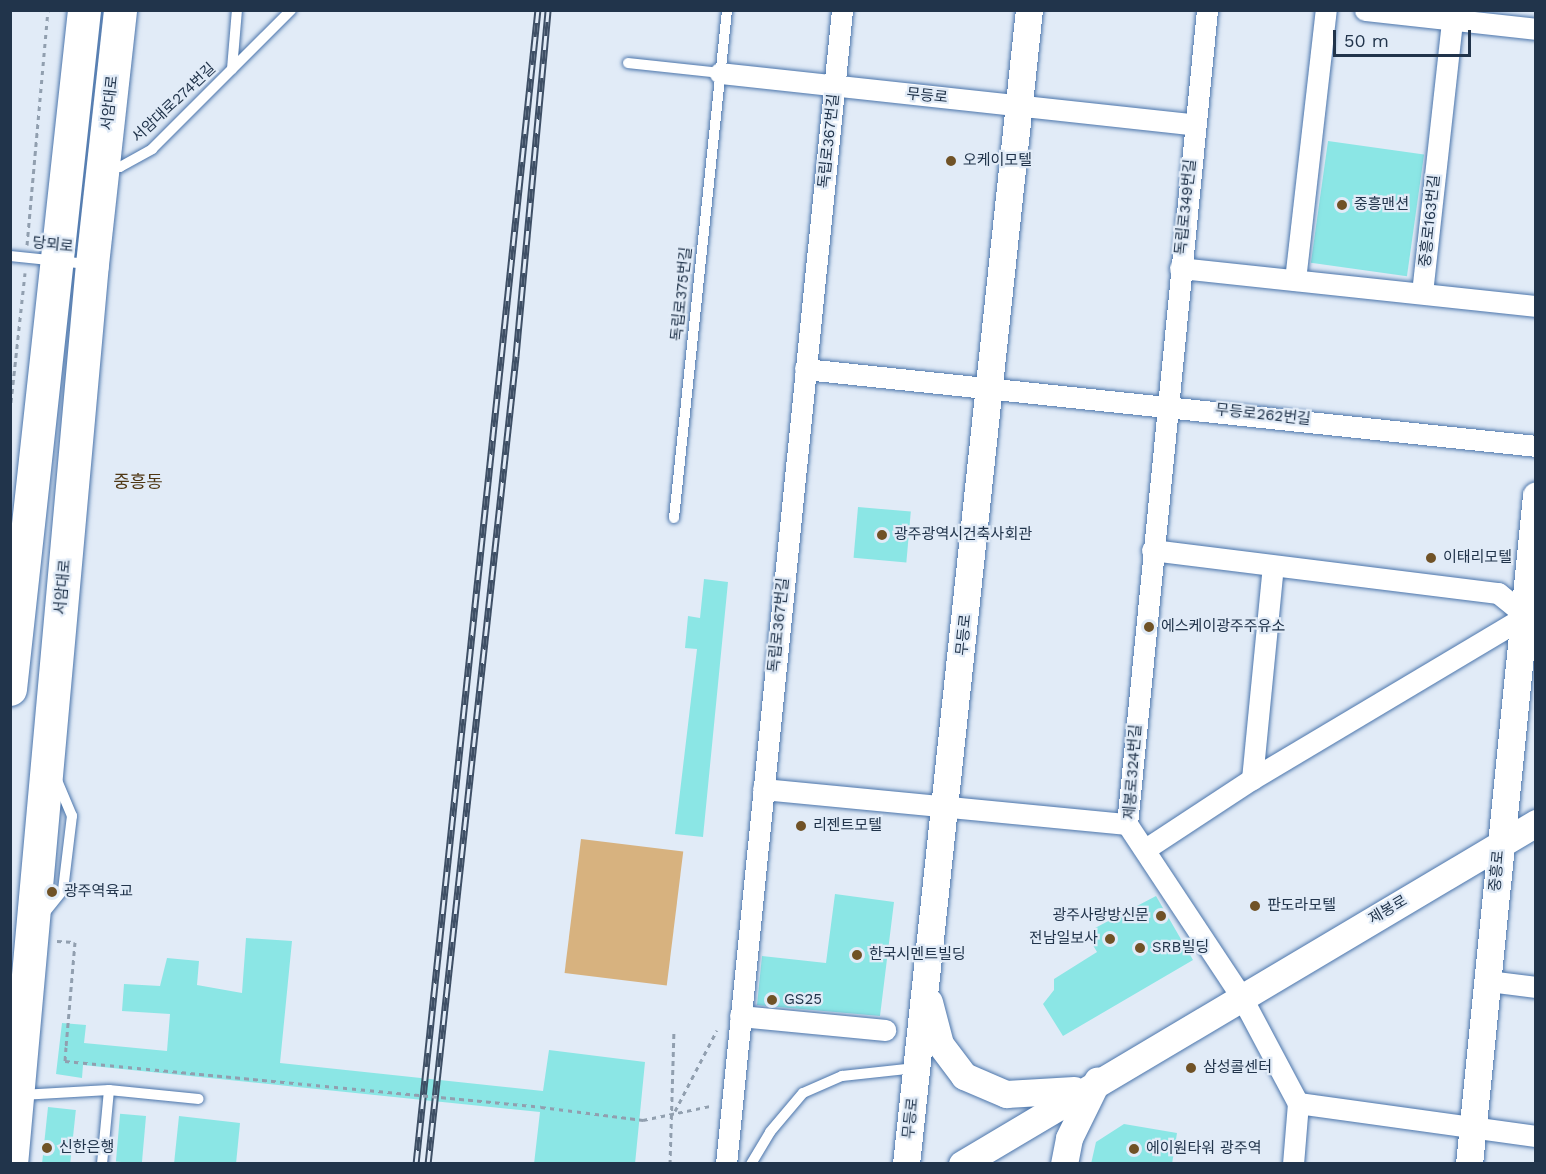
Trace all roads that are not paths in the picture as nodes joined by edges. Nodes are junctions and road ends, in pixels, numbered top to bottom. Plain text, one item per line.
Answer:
1 (84, 10) edge
2 (120, 10) edge
3 (237, 10) edge
4 (291, 10) edge
5 (727, 10) edge
6 (842, 10) edge
7 (1029, 10) edge
8 (1207, 10) edge
9 (1326, 10) edge
10 (1365, 10) edge
11 (1453, 15) edge
12 (1536, 29) edge
13 (628, 63) dead end
14 (232, 69) junction
15 (720, 73) junction
16 (834, 86) junction
17 (1020, 106) junction
18 (1195, 125) junction
19 (103, 166) junction
20 (10, 256) edge
21 (40, 259) junction
22 (92, 264) junction
23 (1180, 268) junction
24 (1294, 280) junction
25 (1422, 293) junction
26 (1536, 306) edge
27 (805, 369) junction
28 (991, 390) junction
29 (1165, 404) junction
30 (1536, 446) edge
31 (1536, 495) edge
32 (674, 518) dead end
33 (1152, 550) junction
34 (1273, 566) junction
35 (1530, 612) edge
36 (10, 689) edge
37 (1252, 779) junction
38 (763, 789) junction
39 (945, 808) junction
40 (1536, 823) edge
41 (1127, 824) junction
42 (1499, 845) junction
43 (1147, 848) junction
44 (925, 981) junction
45 (1488, 981) junction
46 (1536, 987) edge
47 (1241, 996) junction
48 (740, 1016) junction
49 (885, 1030) dead end
50 (916, 1068) junction
51 (1089, 1085) junction
52 (108, 1090) junction
53 (18, 1095) junction
54 (199, 1099) dead end
55 (1298, 1103) junction
56 (1473, 1127) junction
57 (1536, 1136) edge
58 (11, 1164) edge
59 (102, 1164) edge
60 (726, 1164) edge
61 (752, 1164) edge
62 (906, 1164) edge
63 (962, 1164) edge
64 (1064, 1164) edge
65 (1293, 1164) edge
66 (1469, 1164) edge

1 - 21 main road
2 - 19 main road, 서암대로
3 - 14 lane, 서암대로274번길
4 - 14 lane, 서암대로274번길
5 - 15 lane, 독립로375번길
6 - 16 street, 독립로367번길
7 - 17 street, 무등로
8 - 18 street, 독립로349번길
9 - 24 street
10 - 11 street
11 - 12 street
11 - 25 street, 중흥로163번길
13 - 15 lane
14 - 19 lane, 서암대로274번길
15 - 16 street, 독립로367번길
15 - 32 lane, 독립로375번길
16 - 17 street, 무등로
16 - 27 street, 독립로367번길
17 - 18 street, 무등로
17 - 28 street, 무등로
18 - 23 street, 독립로349번길
19 - 22 main road, 서암대로
20 - 21 lane, 당뫼로
21 - 22 lane, 당뫼로
21 - 36 main road
22 - 53 main road, 서암대로
23 - 24 street
23 - 29 street, 독립로349번길
24 - 25 street
25 - 26 street
27 - 28 street, 무등로262번길
27 - 38 street, 독립로367번길
28 - 29 street, 무등로262번길
28 - 39 street, 무등로
29 - 30 street, 무등로262번길
29 - 33 street, 제봉로324번길
31 - 35 street, 중흥로
33 - 34 street
33 - 41 street, 제봉로324번길
34 - 35 street
34 - 37 street
35 - 37 street
35 - 42 street, 중흥로
37 - 43 street
38 - 39 street
38 - 48 street, 독립로367번길
39 - 41 street
39 - 44 street, 무등로
40 - 42 street, 제봉로
41 - 43 street, 제봉로324번길
42 - 45 street, 중흥로
42 - 47 street, 제봉로
43 - 47 street, 제봉로324번길
44 - 50 street, 무등로
44 - 51 street
45 - 46 street
45 - 56 street, 중흥로
47 - 51 street, 제봉로
47 - 55 street
48 - 49 street
48 - 60 street, 독립로367번길
50 - 61 lane
50 - 62 street, 무등로
51 - 63 street, 제봉로
51 - 64 street
52 - 53 lane
52 - 54 lane
52 - 59 lane
53 - 58 main road, 서암대로
55 - 56 street
55 - 65 street
56 - 57 street
56 - 66 street, 중흥로

